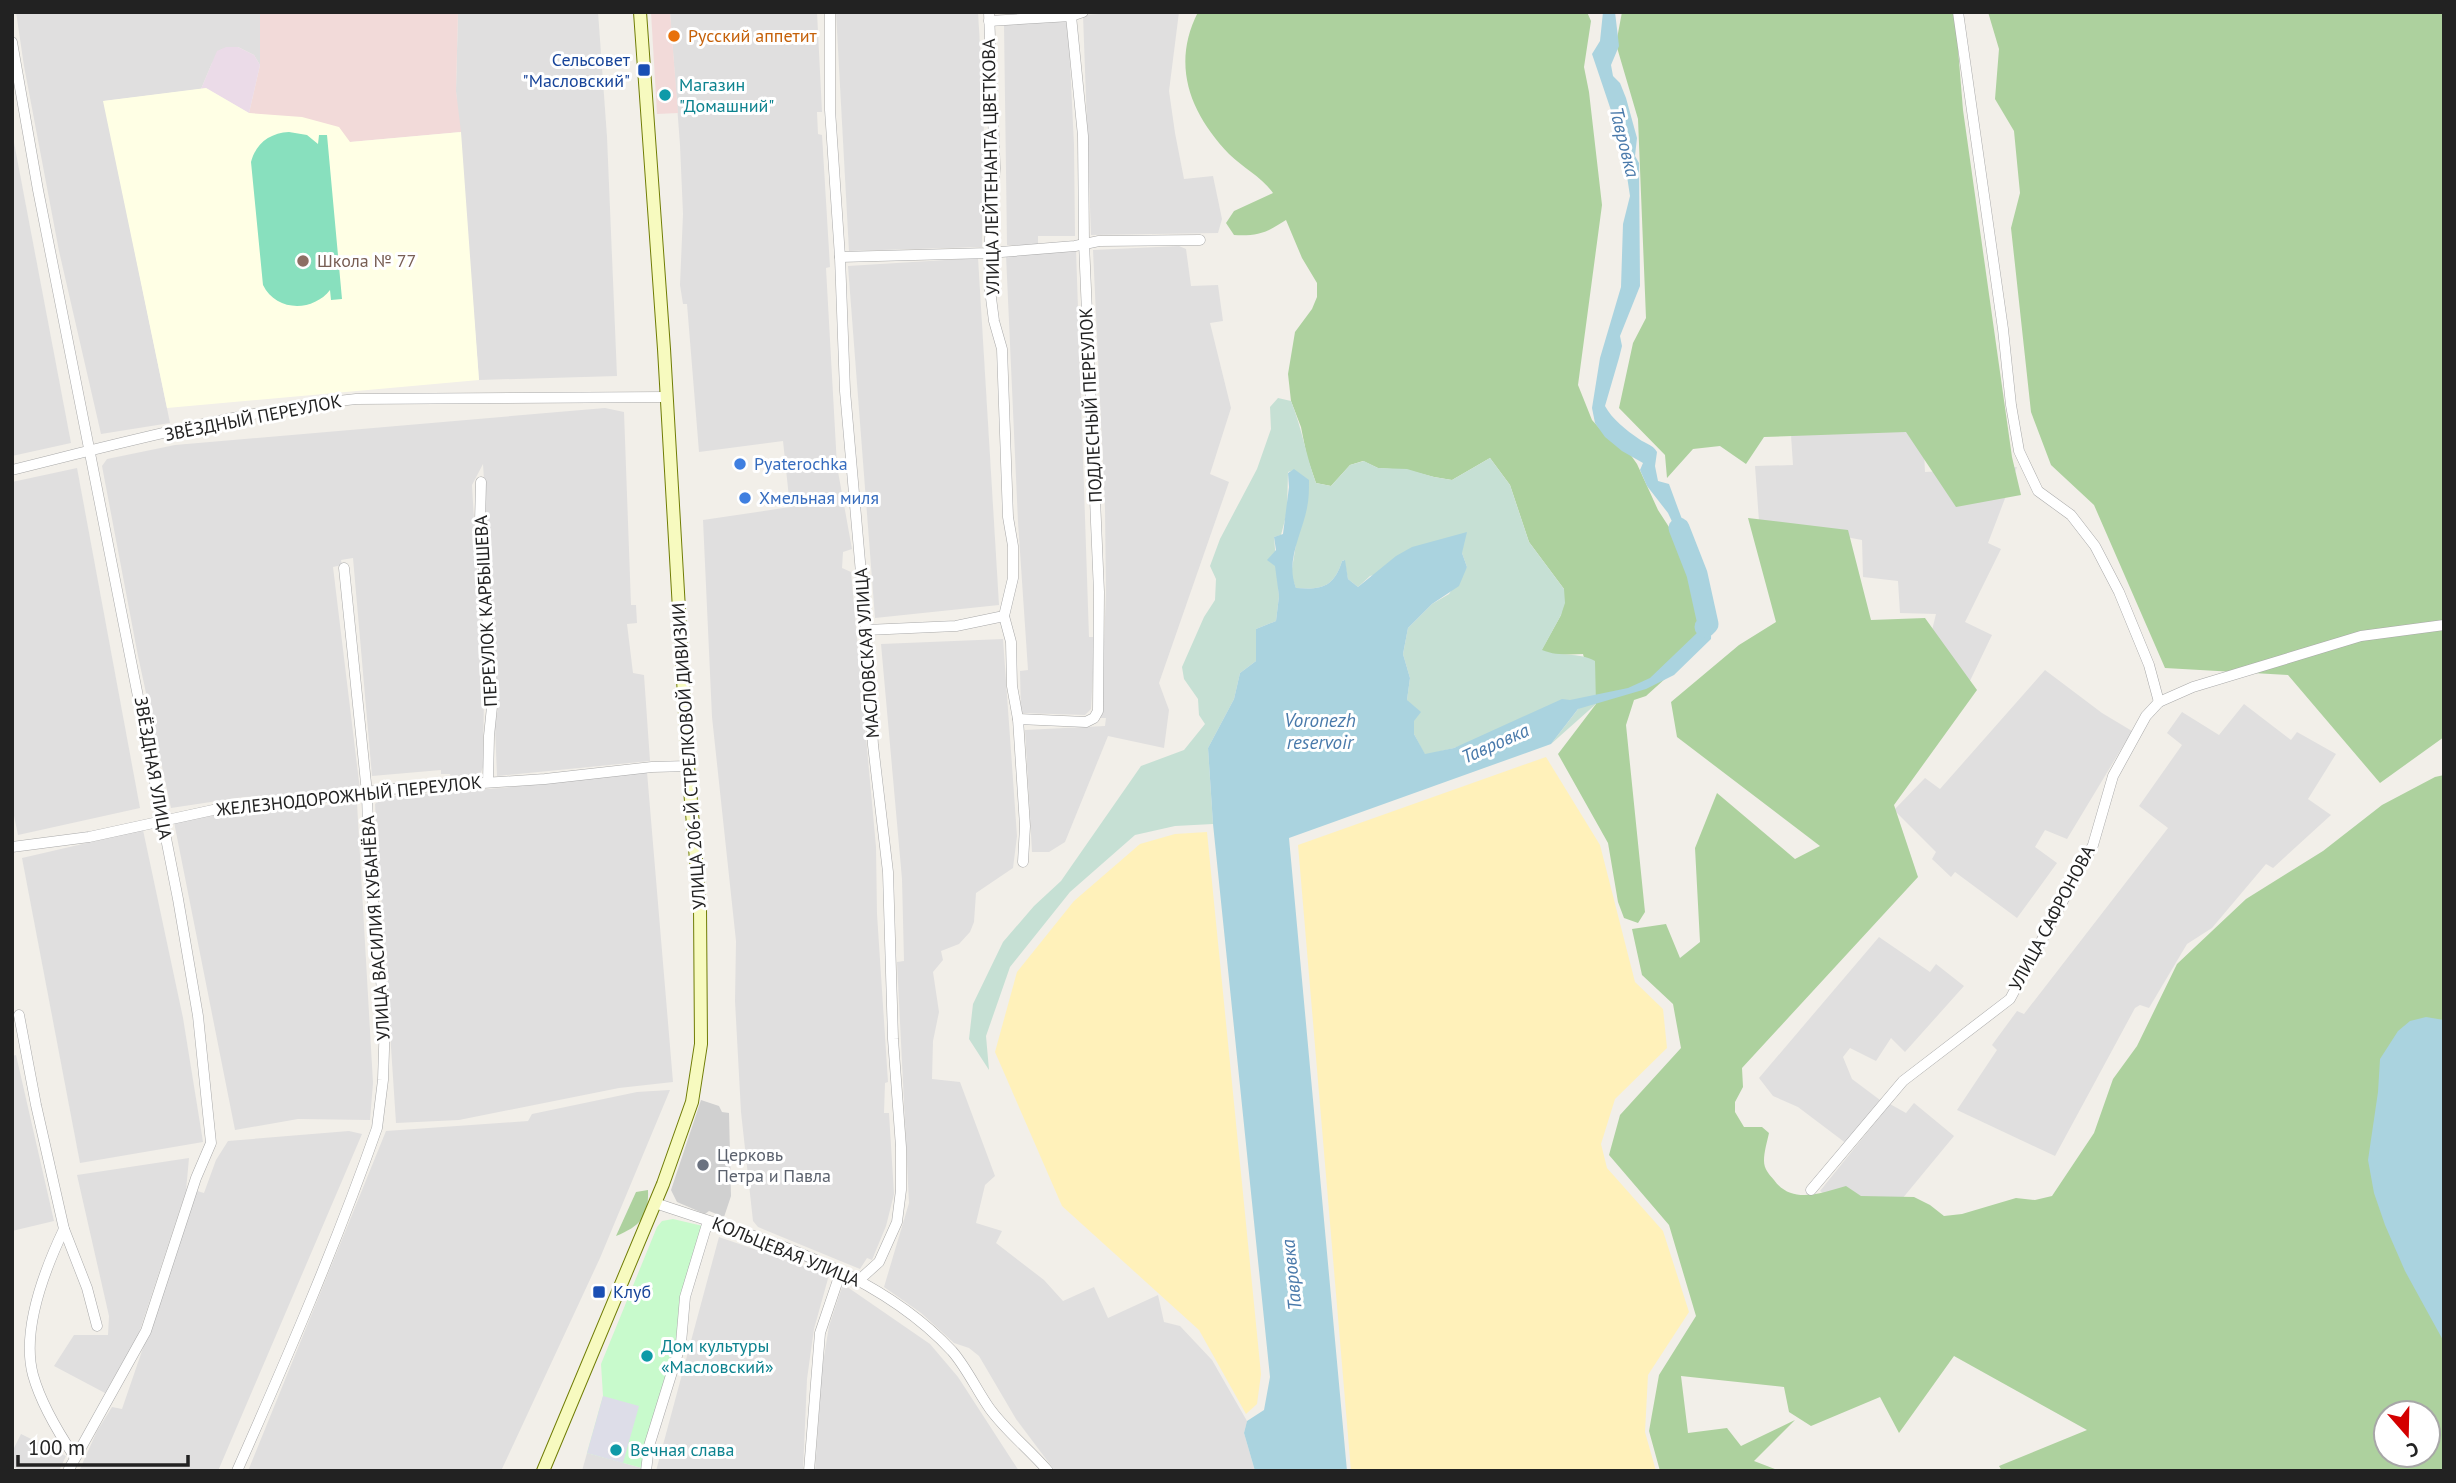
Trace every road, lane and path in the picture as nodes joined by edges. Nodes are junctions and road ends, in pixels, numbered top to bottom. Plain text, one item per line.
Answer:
1 (640, 12) edge
2 (830, 12) edge
3 (1083, 12) edge
4 (1958, 12) edge
5 (1071, 16) junction
6 (989, 17) edge
7 (12, 42) edge
8 (1200, 240) dead end
9 (1083, 243) junction
10 (989, 253) junction
11 (840, 257) junction
12 (666, 397) junction
13 (91, 450) junction
14 (12, 470) edge
15 (481, 482) dead end
16 (344, 568) dead end
17 (1004, 616) junction
18 (2444, 625) edge
19 (866, 630) junction
20 (2159, 702) junction
21 (1018, 719) junction
22 (688, 766) junction
23 (488, 782) junction
24 (368, 793) junction
25 (162, 820) junction
26 (12, 847) edge
27 (1023, 862) dead end
28 (19, 1015) dead end
29 (1811, 1190) dead end
30 (655, 1203) junction
31 (708, 1221) junction
32 (64, 1229) junction
33 (841, 1271) junction
34 (858, 1280) junction
35 (97, 1326) dead end
36 (74, 1456) junction
37 (68, 1471) edge
38 (237, 1471) edge
39 (543, 1471) edge
40 (646, 1471) edge
41 (809, 1471) edge
42 (1048, 1471) edge

1 - 12 main road, УЛИЦА 206-Й СТРЕЛКОВОЙ ДИВИЗИИ
2 - 11 street, МАСЛОВСКАЯ УЛИЦА
3 - 5 street
4 - 20 street
5 - 6 street
5 - 9 street, ПОДЛЕСНЫЙ ПЕРЕУЛОК
6 - 10 street, УЛИЦА ЛЕЙТЕНАНТА ЦВЕТКОВА
7 - 13 street, ЗВЁЗДНАЯ УЛИЦА
8 - 9 street
9 - 10 street
9 - 21 street, ПОДЛЕСНЫЙ ПЕРЕУЛОК
10 - 11 street
10 - 17 street, УЛИЦА ЛЕЙТЕНАНТА ЦВЕТКОВА
11 - 19 street, МАСЛОВСКАЯ УЛИЦА
12 - 13 street, ЗВЁЗДНЫЙ ПЕРЕУЛОК
12 - 22 main road, УЛИЦА 206-Й СТРЕЛКОВОЙ ДИВИЗИИ
13 - 14 street, ЗВЁЗДНЫЙ ПЕРЕУЛОК
13 - 25 street, ЗВЁЗДНАЯ УЛИЦА
15 - 23 street, ПЕРЕУЛОК КАРБЫШЕВА
16 - 24 street, УЛИЦА ВАСИЛИЯ КУБАНЁВА
17 - 19 street
17 - 21 street, УЛИЦА ЛЕЙТЕНАНТА ЦВЕТКОВА
18 - 20 street
19 - 34 street, МАСЛОВСКАЯ УЛИЦА
20 - 29 street, УЛИЦА САФРОНОВА
21 - 27 street, УЛИЦА ЛЕЙТЕНАНТА ЦВЕТКОВА
22 - 23 street, ЖЕЛЕЗНОДОРОЖНЫЙ ПЕРЕУЛОК
22 - 30 main road, УЛИЦА 206-Й СТРЕЛКОВОЙ ДИВИЗИИ
23 - 24 street, ЖЕЛЕЗНОДОРОЖНЫЙ ПЕРЕУЛОК
24 - 25 street, ЖЕЛЕЗНОДОРОЖНЫЙ ПЕРЕУЛОК
24 - 38 street, УЛИЦА ВАСИЛИЯ КУБАНЁВА
25 - 26 street, ЖЕЛЕЗНОДОРОЖНЫЙ ПЕРЕУЛОК
25 - 36 street, ЗВЁЗДНАЯ УЛИЦА
28 - 32 street
30 - 31 street, КОЛЬЦЕВАЯ УЛИЦА
30 - 39 main road, УЛИЦА 206-Й СТРЕЛКОВОЙ ДИВИЗИИ
31 - 33 street, КОЛЬЦЕВАЯ УЛИЦА
31 - 40 street
32 - 35 street
32 - 36 street
33 - 34 street, КОЛЬЦЕВАЯ УЛИЦА
33 - 41 street
34 - 42 street, КОЛЬЦЕВАЯ УЛИЦА
36 - 37 street, ЗВЁЗДНАЯ УЛИЦА

